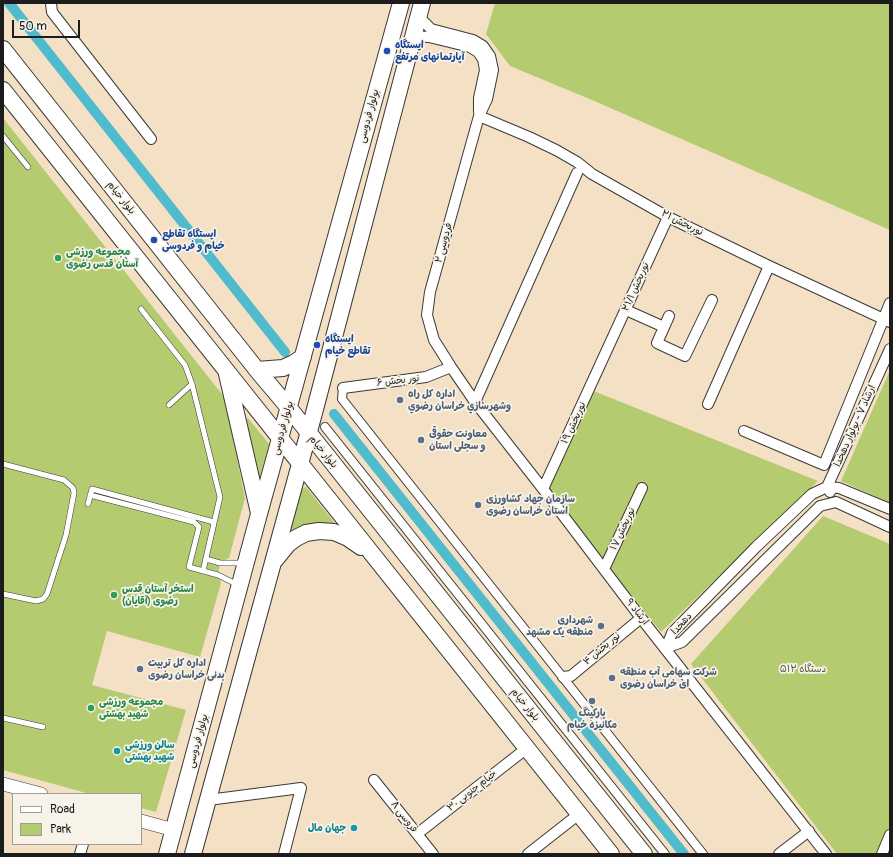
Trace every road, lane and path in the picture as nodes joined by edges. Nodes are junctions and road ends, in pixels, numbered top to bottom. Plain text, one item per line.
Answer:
1 (51, 3) edge
2 (401, 3) edge
3 (420, 10) edge
4 (413, 36) junction
5 (3, 49) edge
6 (3, 90) edge
7 (478, 116) junction
8 (3, 136) edge
9 (151, 139) dead end
10 (28, 167) dead end
11 (577, 172) dead end
12 (668, 217) junction
13 (769, 266) junction
14 (712, 300) dead end
15 (890, 303) edge
16 (141, 309) dead end
17 (626, 310) junction
18 (669, 316) dead end
19 (887, 320) edge
20 (664, 327) junction
21 (890, 349) edge
22 (303, 357) junction
23 (604, 358) joint
24 (451, 367) junction
25 (226, 370) junction
26 (257, 370) junction
27 (192, 384) junction
28 (343, 388) joint
29 (475, 402) junction
30 (708, 404) dead end
31 (169, 405) dead end
32 (289, 408) junction
33 (326, 427) dead end
34 (744, 431) dead end
35 (308, 433) junction
36 (280, 438) junction
37 (299, 463) junction
38 (3, 464) edge
39 (827, 487) junction
40 (642, 488) dead end
41 (543, 489) junction
42 (90, 495) junction
43 (836, 502) junction
44 (88, 504) dead end
45 (890, 509) edge
46 (259, 514) junction
47 (214, 522) junction
48 (890, 527) edge
49 (374, 556) junction
50 (206, 559) junction
51 (247, 563) junction
52 (272, 564) junction
53 (604, 570) junction
54 (203, 571) junction
55 (240, 586) junction
56 (3, 594) edge
57 (641, 618) junction
58 (666, 648) junction
59 (563, 677) junction
60 (3, 718) edge
61 (43, 727) dead end
62 (527, 748) junction
63 (374, 780) dead end
64 (3, 784) edge
65 (37, 793) edge
66 (208, 800) junction
67 (579, 814) junction
68 (142, 821) edge
69 (174, 830) junction
70 (808, 831) junction
71 (417, 834) junction
72 (890, 835) edge
73 (167, 854) edge
74 (194, 854) edge
75 (284, 854) edge
76 (433, 854) edge
77 (528, 854) edge
78 (611, 854) edge
79 (644, 854) edge
80 (665, 854) edge
81 (704, 854) edge
82 (779, 854) edge
83 (826, 854) edge
84 (882, 854) edge

1 - 9 street
2 - 22 main road, بولوار فردوسی
3 - 4 main road
3 - 7 street, فردوسی ۲
4 - 7 street, فردوسی ۲
4 - 35 main road
5 - 26 main road, بلوار خیام
6 - 25 main road
7 - 12 street, نوربخش ۲۱
7 - 24 street, فردوسی ۲
8 - 10 lane
11 - 29 street
12 - 13 street, نوربخش ۲۱
12 - 17 street, نوربخش ۲۱/۱
13 - 19 street, نوربخش ۲۱
13 - 30 street
14 - 20 street
15 - 19 street
16 - 27 lane
17 - 20 street
17 - 23 street, نوربخش ۲۱/۱
18 - 20 street
19 - 34 street
21 - 39 street, ارشاد ۷ - بولوار دهخدا
22 - 26 main road
22 - 32 main road, بولوار فردوسی
23 - 41 street, نوربخش ۱۹
24 - 28 street, نور بخش ۶
24 - 29 street, ارشاد ۹
25 - 36 main road
25 - 46 main road
26 - 32 main road, بلوار خیام
27 - 31 lane
27 - 47 lane
28 - 59 street
29 - 41 street, ارشاد ۹
32 - 35 main road, بلوار خیام
32 - 36 main road, بولوار فردوسی
33 - 80 street
35 - 37 main road
35 - 79 main road, بلوار خیام
36 - 37 main road
36 - 46 main road, بولوار فردوسی
37 - 49 main road
37 - 52 main road
38 - 56 lane
39 - 43 street
39 - 45 street
39 - 58 street, دهخدا
40 - 53 street, نوربخش ۱۷
41 - 53 street, ارشاد ۹
42 - 44 lane
42 - 47 lane
42 - 54 lane
43 - 48 street
43 - 58 street, دهخدا
46 - 51 main road, بولوار فردوسی
47 - 50 lane
49 - 52 main road
49 - 62 main road
50 - 51 lane
50 - 54 lane
51 - 55 main road, بولوار فردوسی
52 - 66 main road
53 - 57 street, ارشاد ۹
54 - 55 lane
55 - 69 main road, بولوار فردوسی
57 - 58 street, ارشاد ۹
57 - 59 street, نور بخش ۴
58 - 70 street, ارشاد ۹
59 - 81 street
60 - 61 lane
62 - 67 main road
62 - 71 street, خیام جنوبی ۳۰
63 - 71 street, فروسی ۸
64 - 65 street
66 - 74 main road
66 - 75 street
67 - 77 street
67 - 78 main road
68 - 69 street
69 - 73 main road, بولوار فردوسی
70 - 82 street
70 - 83 street, ارشاد ۹
71 - 76 street, فروسی ۸
72 - 84 street

